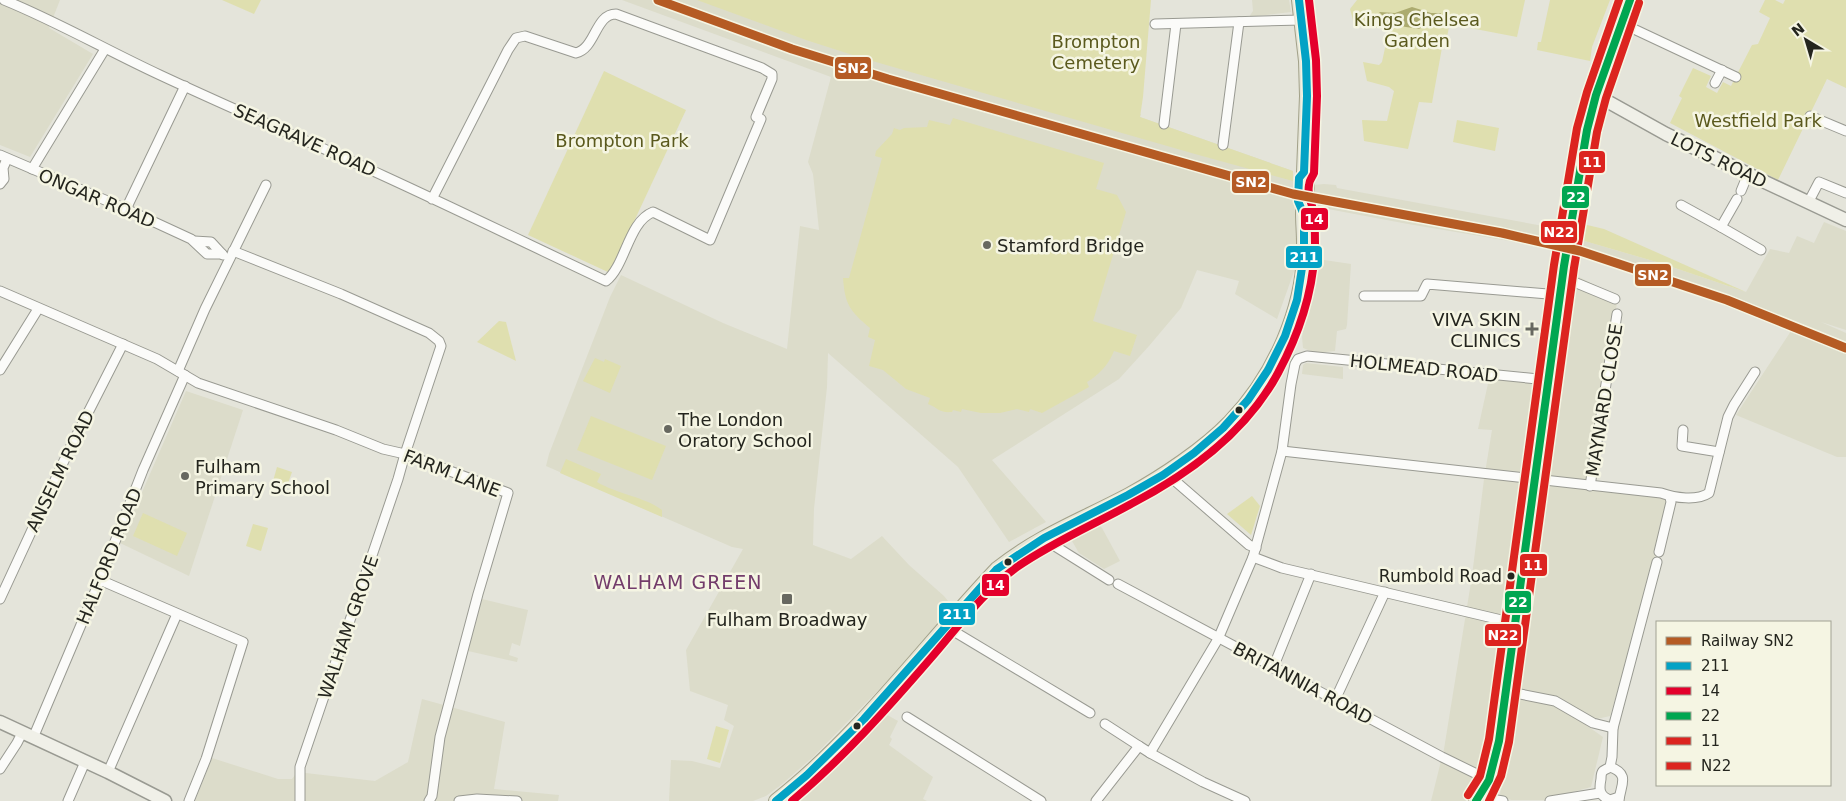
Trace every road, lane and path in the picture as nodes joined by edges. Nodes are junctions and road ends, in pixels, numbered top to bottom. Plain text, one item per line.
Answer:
1 (4, 0) edge
2 (1299, 0) edge
3 (1630, 0) edge
4 (1302, 20) junction
5 (1239, 22) junction
6 (1622, 23) junction
7 (1155, 24) dead end
8 (1176, 24) junction
9 (105, 49) junction
10 (1722, 70) junction
11 (1736, 77) dead end
12 (1715, 83) dead end
13 (185, 86) junction
14 (1596, 95) junction
15 (1810, 116) dead end
16 (1164, 124) dead end
17 (1846, 131) edge
18 (1224, 145) dead end
19 (4, 157) edge
20 (1, 169) edge
21 (32, 169) junction
22 (1748, 174) junction
23 (0, 184) edge
24 (266, 185) dead end
25 (1846, 193) edge
26 (432, 199) junction
27 (1808, 203) junction
28 (1681, 205) dead end
29 (126, 209) junction
30 (1846, 220) edge
31 (1721, 227) junction
32 (1761, 250) dead end
33 (228, 254) junction
34 (1563, 271) junction
35 (0, 291) edge
36 (1560, 294) junction
37 (1364, 296) dead end
38 (1614, 299) dead end
39 (38, 309) junction
40 (1617, 314) dead end
41 (124, 344) junction
42 (0, 370) edge
43 (1755, 372) dead end
44 (182, 373) junction
45 (1548, 380) junction
46 (1683, 430) dead end
47 (1282, 451) junction
48 (1719, 452) junction
49 (404, 454) junction
50 (1534, 479) junction
51 (1174, 480) dead end
52 (1590, 486) junction
53 (1670, 497) junction
54 (1042, 538) junction
55 (1256, 548) junction
56 (1659, 552) dead end
57 (1253, 557) junction
58 (1657, 562) dead end
59 (1311, 574) junction
60 (100, 580) junction
61 (1384, 592) junction
62 (0, 600) edge
63 (177, 614) junction
64 (1514, 623) junction
65 (945, 626) junction
66 (1218, 639) junction
67 (1273, 668) junction
68 (1505, 691) junction
69 (1335, 700) junction
70 (1090, 713) dead end
71 (907, 717) dead end
72 (0, 722) edge
73 (1105, 724) dead end
74 (1613, 728) junction
75 (27, 735) junction
76 (1139, 746) junction
77 (1150, 753) junction
78 (85, 762) junction
79 (1610, 767) junction
80 (0, 769) edge
81 (108, 772) junction
82 (1489, 780) junction
83 (1600, 793) junction
84 (1479, 798) edge
85 (1619, 799) edge
86 (1610, 800) edge
87 (68, 801) edge
88 (165, 801) edge
89 (189, 801) edge
90 (300, 801) edge
91 (430, 801) edge
92 (459, 801) edge
93 (516, 801) edge
94 (776, 801) edge
95 (1042, 801) edge
96 (1096, 801) edge
97 (1246, 801) edge
98 (1503, 801) edge
99 (1550, 801) edge

1 - 9 street, SEAGRAVE ROAD
2 - 4 main road
3 - 6 main road
4 - 5 street
4 - 54 main road
5 - 8 street
5 - 18 street
6 - 10 street
6 - 14 main road
7 - 8 street
8 - 16 street
9 - 13 street, SEAGRAVE ROAD
9 - 21 street
10 - 11 street
10 - 12 street
13 - 26 street, SEAGRAVE ROAD
13 - 29 street
14 - 22 street, LOTS ROAD
14 - 34 main road
15 - 17 street
19 - 20 street
19 - 21 street, ONGAR ROAD
20 - 23 street
21 - 29 street, ONGAR ROAD
22 - 27 street, LOTS ROAD
22 - 31 street
24 - 33 street, HALFORD ROAD
25 - 27 street
26 - 26 street, SEAGRAVE ROAD
27 - 30 street, LOTS ROAD
28 - 31 street
29 - 33 street, ONGAR ROAD
31 - 32 street
33 - 44 street, HALFORD ROAD
33 - 49 street, WALHAM GROVE
34 - 36 main road
34 - 38 street
35 - 39 street, FARM LANE
36 - 37 street
36 - 45 main road
39 - 41 street, FARM LANE
39 - 42 street
40 - 52 street, MAYNARD CLOSE
41 - 44 street, FARM LANE
41 - 62 street, ANSELM ROAD
43 - 48 street
44 - 49 street, FARM LANE
44 - 60 street, HALFORD ROAD
45 - 47 street, HOLMEAD ROAD
45 - 50 main road
46 - 48 street
47 - 50 street
47 - 55 street
48 - 53 street
49 - 90 street, WALHAM GROVE
49 - 91 street, FARM LANE
50 - 52 street
50 - 64 main road
51 - 55 street
52 - 53 street
53 - 56 street
54 - 65 main road
54 - 66 street, BRITANNIA ROAD
55 - 57 street
57 - 59 street
57 - 66 street
58 - 74 street
59 - 61 street
59 - 67 street
60 - 63 street
60 - 75 street, HALFORD ROAD
61 - 64 street
61 - 69 street
63 - 81 street
63 - 89 street
64 - 68 main road
65 - 70 street
65 - 94 main road
66 - 67 street, BRITANNIA ROAD
66 - 77 street
67 - 69 street, BRITANNIA ROAD
68 - 74 street
68 - 82 main road
69 - 82 street, BRITANNIA ROAD
71 - 95 street
72 - 75 street
73 - 76 street
74 - 79 street
75 - 78 street
75 - 80 street, HALFORD ROAD
76 - 77 street
76 - 96 street
77 - 97 street
78 - 81 street
78 - 87 street
79 - 83 street
79 - 85 street
81 - 88 street
82 - 84 main road
83 - 86 street
83 - 99 street
84 - 98 street
85 - 86 street
92 - 93 street

